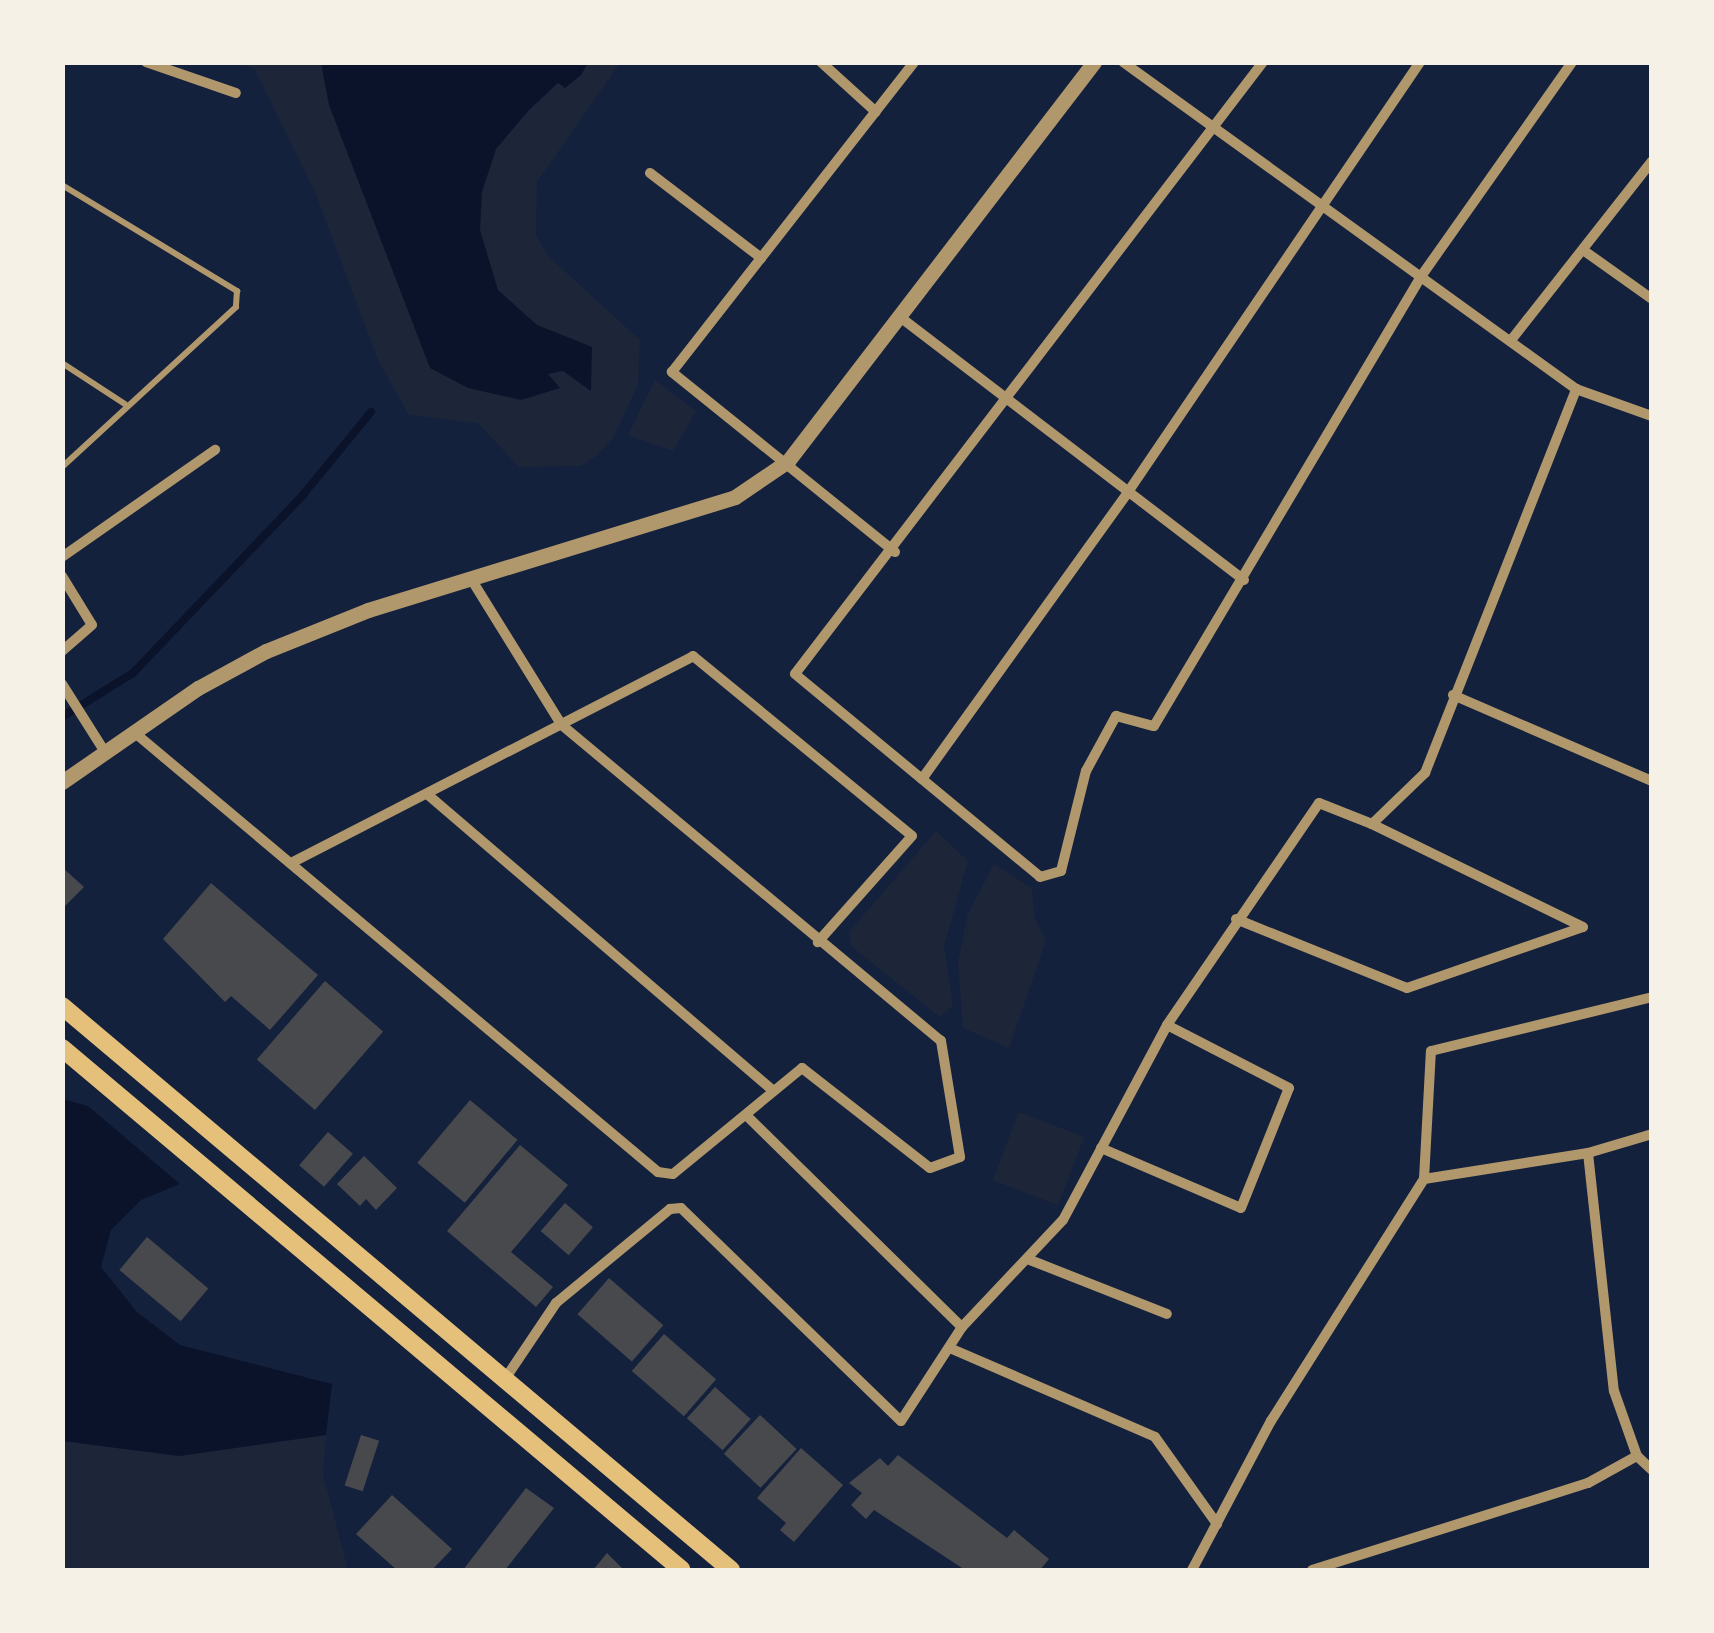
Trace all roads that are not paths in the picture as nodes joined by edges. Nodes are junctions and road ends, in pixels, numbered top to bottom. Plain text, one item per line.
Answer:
1 (146, 62) edge
2 (820, 62) edge
3 (914, 62) edge
4 (1094, 62) edge
5 (1123, 62) edge
6 (1263, 62) edge
7 (1420, 62) edge
8 (1572, 62) edge
9 (236, 93) dead end
10 (876, 112) junction
11 (1214, 128) junction
12 (1652, 161) edge
13 (650, 173) dead end
14 (62, 184) edge
15 (1320, 203) junction
16 (1583, 250) junction
17 (762, 258) junction
18 (1422, 275) junction
19 (1652, 299) edge
20 (900, 316) junction
21 (1512, 340) junction
22 (62, 363) edge
23 (1576, 389) junction
24 (1009, 400) junction
25 (125, 404) junction
26 (1652, 416) edge
27 (215, 450) dead end
28 (788, 461) junction
29 (62, 467) edge
30 (1128, 492) junction
31 (895, 552) junction
32 (62, 557) edge
33 (62, 576) edge
34 (471, 579) junction
35 (1244, 580) junction
36 (62, 651) edge
37 (62, 684) edge
38 (1453, 695) junction
39 (561, 724) junction
40 (135, 733) junction
41 (106, 752) junction
42 (922, 779) junction
43 (1652, 780) edge
44 (62, 782) edge
45 (426, 794) junction
46 (1372, 824) junction
47 (292, 862) junction
48 (1236, 918) junction
49 (818, 942) junction
50 (1652, 997) edge
51 (62, 1006) edge
52 (1167, 1025) junction
53 (62, 1048) edge
54 (772, 1090) junction
55 (748, 1116) junction
56 (1652, 1134) edge
57 (1101, 1148) junction
58 (1588, 1153) junction
59 (1424, 1179) junction
60 (1030, 1260) junction
61 (1167, 1314) dead end
62 (962, 1327) junction
63 (952, 1349) junction
64 (506, 1379) junction
65 (1637, 1456) junction
66 (1652, 1470) edge
67 (1217, 1524) junction
68 (682, 1570) edge
69 (730, 1570) edge
70 (1192, 1570) edge
71 (1312, 1570) edge

1 - 9 street
2 - 10 street
3 - 10 street
4 - 20 street
5 - 11 street
6 - 11 street
7 - 15 street
8 - 18 street
10 - 17 street
11 - 15 street
11 - 24 street
12 - 16 street
13 - 17 street
14 - 25 lane
15 - 18 street
15 - 30 street
16 - 19 street
16 - 21 street
17 - 28 street
18 - 21 street
18 - 35 street
20 - 24 street
20 - 28 street
21 - 23 street
22 - 25 lane
23 - 26 street
23 - 38 street
24 - 30 street
24 - 31 street
25 - 29 lane
27 - 32 street
28 - 31 street
28 - 34 street
30 - 35 street
30 - 42 street
31 - 42 street
33 - 36 street
34 - 39 street
34 - 40 street
35 - 42 street
37 - 41 street
38 - 43 street
38 - 46 street
39 - 45 street
39 - 49 street
39 - 49 street
40 - 41 street
40 - 47 street
41 - 44 street
45 - 47 street
45 - 54 street
46 - 48 street
46 - 48 street
47 - 55 street
48 - 52 street
49 - 54 street
50 - 59 street
51 - 64 main road
52 - 57 street
52 - 57 street
53 - 68 main road
54 - 55 street
55 - 62 street
56 - 58 street
57 - 60 street
58 - 59 street
58 - 65 street
59 - 67 street
60 - 61 street
60 - 62 street
62 - 63 street
63 - 64 street
63 - 67 street
64 - 69 main road
65 - 66 street
65 - 71 street
67 - 70 street

